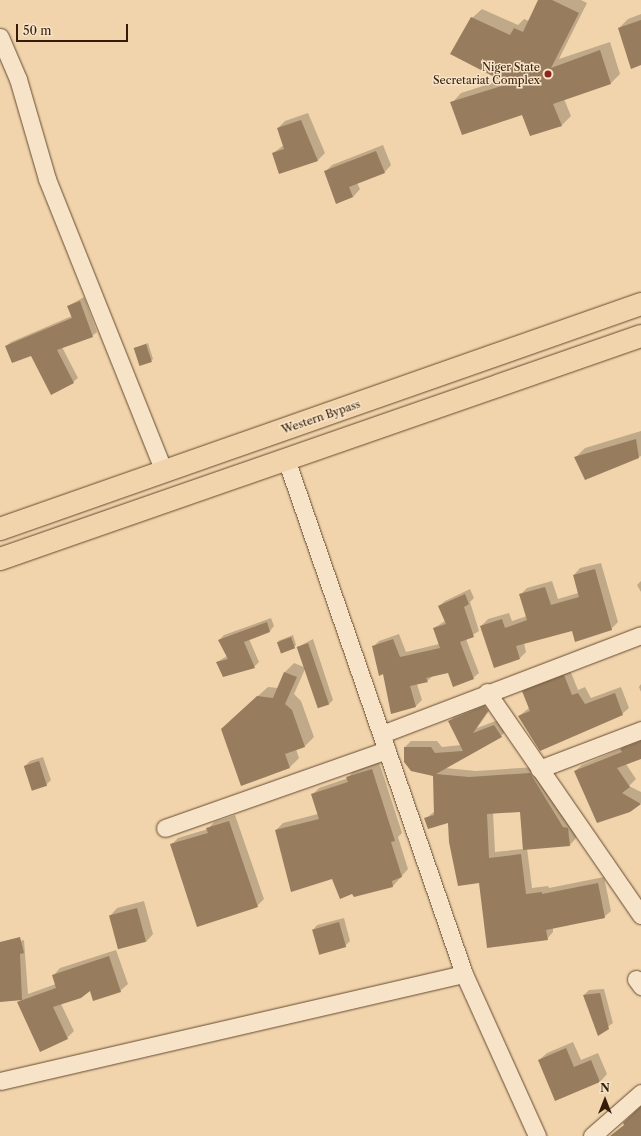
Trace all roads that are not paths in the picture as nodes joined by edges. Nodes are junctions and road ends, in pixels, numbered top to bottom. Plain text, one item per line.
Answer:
1 (0, 38) edge
2 (641, 304) edge
3 (641, 336) edge
4 (286, 459) junction
5 (164, 472) junction
6 (0, 529) edge
7 (0, 559) edge
8 (641, 635) edge
9 (487, 692) junction
10 (641, 730) edge
11 (382, 734) junction
12 (387, 750) junction
13 (539, 769) junction
14 (165, 828) dead end
15 (641, 915) edge
16 (464, 974) junction
17 (0, 1080) edge
18 (641, 1093) edge
19 (537, 1136) edge
20 (592, 1136) edge

1 - 5 street
2 - 5 main road, Western Bypass
3 - 4 main road
4 - 7 main road
4 - 11 street
5 - 6 main road, Western Bypass
8 - 9 street
9 - 11 street
9 - 13 street
10 - 13 street
11 - 12 street
12 - 14 street
12 - 16 street
13 - 15 street
16 - 17 street
16 - 19 street
18 - 20 street

